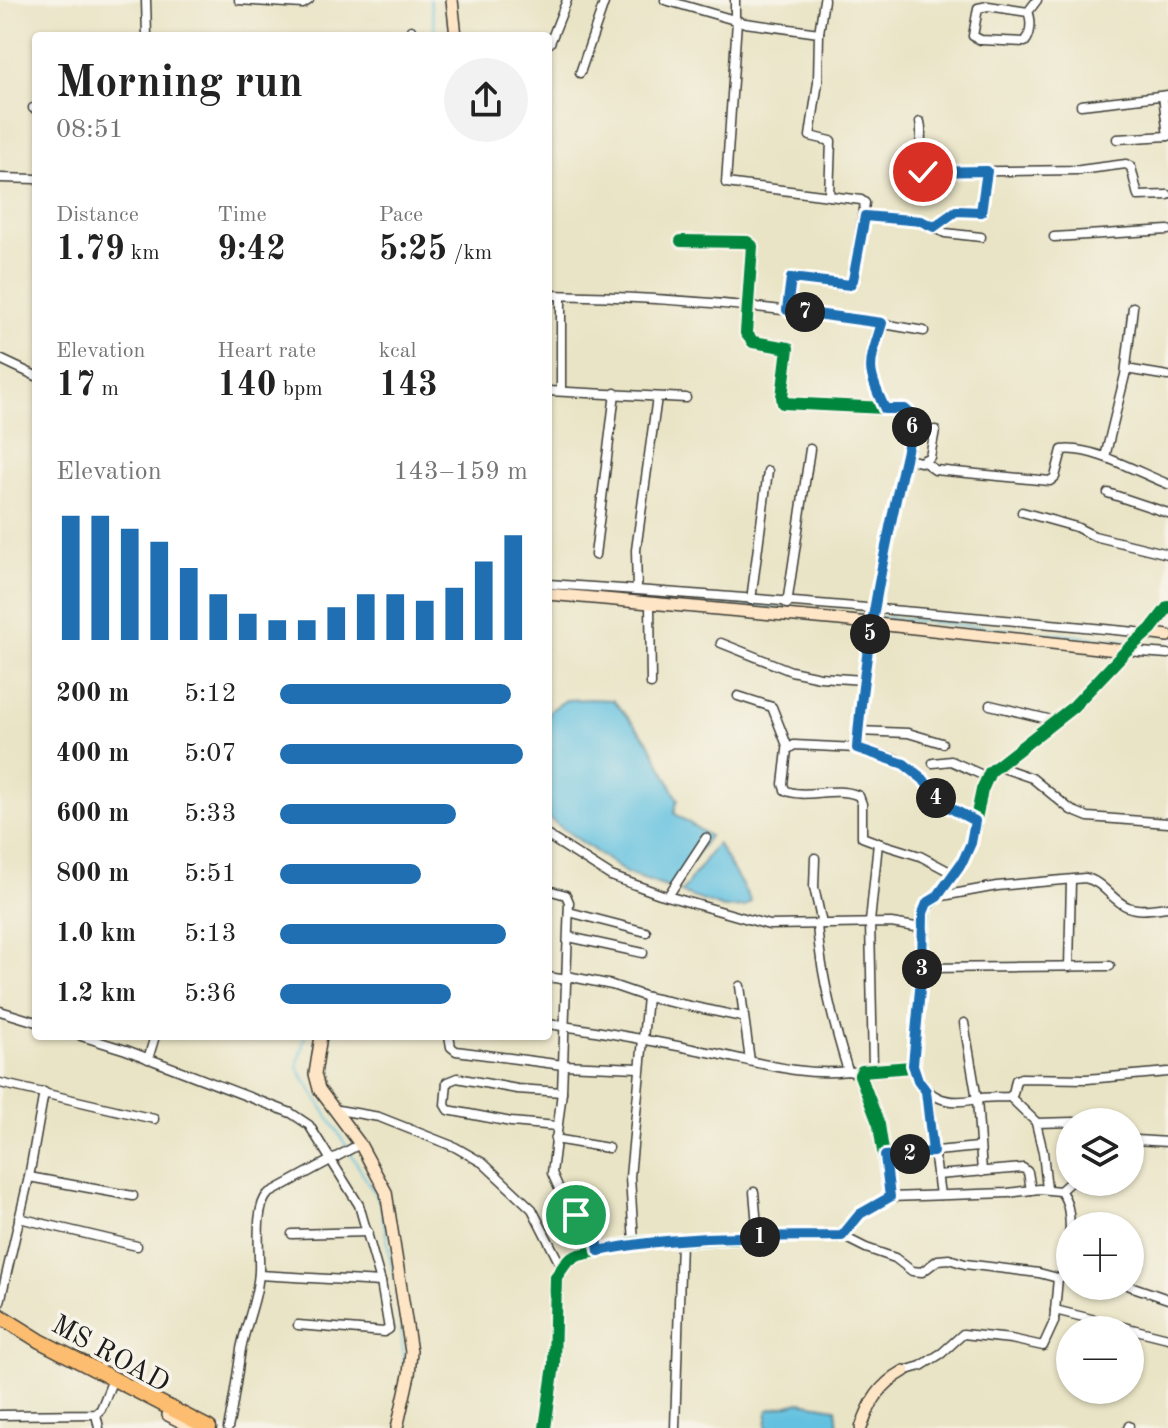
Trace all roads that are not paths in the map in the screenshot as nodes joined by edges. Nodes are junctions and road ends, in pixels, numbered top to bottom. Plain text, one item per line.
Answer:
1 (146, 0) edge
2 (239, 0) edge
3 (309, 0) edge
4 (452, 0) edge
5 (567, 0) edge
6 (605, 0) edge
7 (665, 0) edge
8 (735, 0) edge
9 (824, 0) edge
10 (1037, 0) edge
11 (1028, 12) junction
12 (736, 21) junction
13 (147, 32) edge
14 (456, 32) edge
15 (819, 33) junction
16 (552, 38) edge
17 (580, 73) dead end
18 (1165, 96) edge
19 (1081, 105) dead end
20 (920, 122) dead end
21 (1168, 136) edge
22 (1117, 139) dead end
23 (987, 171) junction
24 (0, 178) edge
25 (32, 179) edge
26 (1168, 195) edge
27 (829, 196) junction
28 (865, 216) junction
29 (934, 227) junction
30 (1168, 230) edge
31 (981, 237) dead end
32 (1054, 237) dead end
33 (681, 241) dead end
34 (552, 295) edge
35 (561, 296) junction
36 (747, 305) junction
37 (1133, 307) dead end
38 (787, 310) junction
39 (882, 323) junction
40 (924, 331) dead end
41 (0, 359) edge
42 (1126, 369) junction
43 (32, 373) edge
44 (1168, 376) edge
45 (552, 391) edge
46 (561, 391) junction
47 (615, 393) junction
48 (657, 397) junction
49 (686, 398) dead end
50 (885, 409) junction
51 (935, 430) dead end
52 (810, 449) dead end
53 (1105, 457) junction
54 (905, 458) junction
55 (923, 461) junction
56 (768, 471) dead end
57 (1168, 484) edge
58 (1108, 493) dead end
59 (1022, 512) dead end
60 (1168, 513) edge
61 (1168, 554) edge
62 (595, 555) dead end
63 (552, 584) edge
64 (637, 590) junction
65 (552, 594) edge
66 (751, 600) junction
67 (650, 602) junction
68 (787, 604) junction
69 (1168, 607) edge
70 (875, 608) junction
71 (872, 624) junction
72 (1146, 633) junction
73 (1168, 636) edge
74 (721, 643) dead end
75 (1126, 651) junction
76 (1168, 654) edge
77 (863, 680) junction
78 (651, 684) dead end
79 (738, 696) dead end
80 (990, 705) dead end
81 (1056, 721) junction
82 (858, 731) junction
83 (942, 743) dead end
84 (788, 748) junction
85 (857, 748) junction
86 (933, 763) dead end
87 (997, 766) junction
88 (987, 777) junction
89 (975, 821) junction
90 (1168, 823) edge
91 (706, 838) dead end
92 (552, 839) edge
93 (878, 843) junction
94 (815, 858) dead end
95 (954, 874) junction
96 (1071, 880) junction
97 (552, 891) edge
98 (668, 896) junction
99 (937, 897) junction
100 (1168, 907) edge
101 (569, 912) junction
102 (870, 922) junction
103 (820, 924) junction
104 (922, 928) junction
105 (646, 932) dead end
106 (569, 937) junction
107 (643, 953) dead end
108 (1110, 966) dead end
109 (1069, 967) junction
110 (922, 968) junction
111 (552, 977) edge
112 (567, 978) junction
113 (740, 986) dead end
114 (647, 997) junction
115 (0, 1011) edge
116 (742, 1017) junction
117 (32, 1021) edge
118 (964, 1023) dead end
119 (552, 1024) edge
120 (564, 1026) junction
121 (642, 1038) junction
122 (93, 1040) edge
123 (154, 1040) edge
124 (320, 1040) edge
125 (450, 1040) edge
126 (148, 1059) junction
127 (750, 1061) junction
128 (563, 1065) junction
129 (913, 1065) junction
130 (639, 1068) junction
131 (873, 1068) junction
132 (854, 1072) junction
133 (1168, 1072) edge
134 (0, 1083) edge
135 (926, 1091) junction
136 (44, 1092) junction
137 (562, 1092) junction
138 (1010, 1097) junction
139 (977, 1099) junction
140 (338, 1110) junction
141 (154, 1119) dead end
142 (1036, 1122) junction
143 (1056, 1122) edge
144 (557, 1126) junction
145 (555, 1139) junction
146 (1144, 1140) edge
147 (1168, 1142) edge
148 (356, 1146) junction
149 (978, 1147) junction
150 (608, 1148) dead end
151 (933, 1152) junction
152 (885, 1156) junction
153 (331, 1160) junction
154 (982, 1172) junction
155 (937, 1175) junction
156 (29, 1177) junction
157 (1047, 1189) junction
158 (1031, 1190) junction
159 (1056, 1190) edge
160 (754, 1192) dead end
161 (940, 1195) junction
162 (133, 1196) dead end
163 (890, 1197) junction
164 (19, 1218) junction
165 (368, 1232) junction
166 (292, 1234) dead end
167 (842, 1236) junction
168 (758, 1237) junction
169 (681, 1241) junction
170 (634, 1243) junction
171 (137, 1246) dead end
172 (599, 1251) junction
173 (561, 1266) junction
174 (259, 1275) junction
175 (1056, 1275) edge
176 (381, 1282) junction
177 (1144, 1291) edge
178 (1168, 1299) edge
179 (1058, 1300) edge
180 (0, 1302) edge
181 (1055, 1310) junction
182 (3, 1317) edge
183 (298, 1325) dead end
184 (1168, 1338) edge
185 (904, 1371) joint
186 (111, 1384) junction
187 (96, 1414) junction
188 (0, 1415) edge
189 (99, 1428) edge
190 (193, 1428) edge
191 (209, 1428) edge
192 (218, 1428) edge
193 (228, 1428) edge
194 (397, 1428) edge
195 (545, 1428) edge
196 (675, 1428) edge
197 (861, 1428) edge

1 - 13 street
2 - 3 street
4 - 14 street
5 - 16 street
6 - 17 street
7 - 12 street
8 - 12 street
9 - 15 street
10 - 11 street
11 - 11 street
12 - 15 street
12 - 27 street
15 - 27 street
18 - 19 street
18 - 21 street
20 - 23 street
21 - 22 street
23 - 26 street
23 - 29 street
24 - 25 street
27 - 28 street
28 - 29 street
28 - 38 street
29 - 31 street
30 - 32 street
33 - 36 street
34 - 35 street
35 - 36 street
35 - 46 street
36 - 38 street
36 - 50 street
37 - 42 street
38 - 39 street
39 - 40 street
39 - 50 street
41 - 43 street
42 - 44 street
42 - 53 street
45 - 46 street
46 - 47 street
47 - 48 street
47 - 62 street
48 - 49 street
48 - 64 street
50 - 54 street
51 - 55 street
52 - 68 street
53 - 55 street
53 - 57 street
54 - 55 street
54 - 70 street
56 - 66 street
58 - 60 street
59 - 61 street
63 - 64 street
64 - 66 street
65 - 67 street
66 - 68 street
67 - 71 street
67 - 78 street
68 - 70 street
69 - 72 street
70 - 71 street
70 - 72 street
71 - 75 street
71 - 77 street
72 - 73 street
72 - 75 street
74 - 77 street
75 - 76 street
75 - 81 street
77 - 82 street
79 - 84 street
80 - 81 street
81 - 87 street
82 - 83 street
82 - 85 street
84 - 85 street
84 - 93 street
85 - 89 street
86 - 88 street
87 - 88 street
87 - 90 street
88 - 89 street
89 - 95 street
91 - 98 street
92 - 98 street
93 - 95 street
93 - 102 street
94 - 103 street
95 - 99 street
96 - 99 street
96 - 100 street
96 - 109 street
97 - 101 street
98 - 103 street
99 - 104 street
101 - 105 street
101 - 106 street
102 - 103 street
102 - 104 street
102 - 131 street
103 - 132 street
104 - 110 street
106 - 107 street
106 - 112 street
108 - 109 street
109 - 110 street
110 - 129 street
111 - 112 street
112 - 114 street
112 - 120 street
113 - 116 street
114 - 116 street
114 - 121 street
115 - 117 street
116 - 127 street
118 - 139 street
119 - 120 street
120 - 121 street
120 - 128 street
121 - 127 street
121 - 130 street
122 - 126 street
123 - 126 street
124 - 140 street
125 - 128 street
126 - 153 street
127 - 132 street
128 - 130 street
128 - 137 street
129 - 131 street
129 - 135 street
130 - 170 street
131 - 132 street
132 - 152 street
133 - 138 street
134 - 136 street
135 - 139 street
135 - 151 street
136 - 141 street
136 - 156 street
137 - 144 street
137 - 144 street
138 - 139 street
138 - 142 street
139 - 149 street
140 - 148 street
140 - 173 street
142 - 143 street
142 - 157 street
144 - 145 street
145 - 150 street
145 - 172 street
146 - 147 street
148 - 153 street
148 - 194 street
149 - 151 street
149 - 154 street
151 - 152 street
151 - 155 street
152 - 163 street
153 - 165 street
153 - 174 street
154 - 155 street
154 - 158 street
155 - 161 street
156 - 162 street
156 - 164 street
157 - 158 street
157 - 159 street
158 - 161 street
160 - 168 street
161 - 163 street
163 - 167 street
164 - 171 street
164 - 180 street
165 - 166 street
165 - 176 street
167 - 168 street
167 - 175 street
168 - 169 street
169 - 170 street
169 - 196 street
170 - 172 street
172 - 173 street
173 - 195 street
174 - 176 street
174 - 193 street
176 - 183 street
177 - 178 street
179 - 181 street
181 - 184 street
181 - 185 street
182 - 186 street, MS ROAD
182 - 191 highway
182 - 192 street
185 - 197 street
186 - 187 street
186 - 190 street, MS ROAD
187 - 188 street
187 - 189 street

